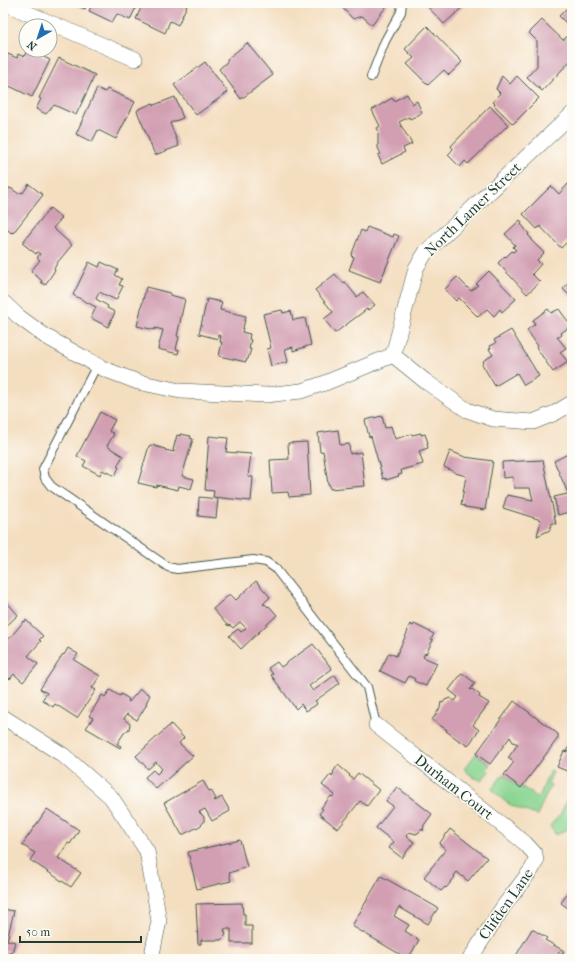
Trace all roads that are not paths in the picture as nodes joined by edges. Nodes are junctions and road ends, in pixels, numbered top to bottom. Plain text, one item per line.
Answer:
1 (4, 3) edge
2 (402, 3) edge
3 (135, 59) dead end
4 (371, 77) dead end
5 (572, 114) edge
6 (3, 302) edge
7 (393, 355) junction
8 (97, 365) junction
9 (572, 403) edge
10 (3, 717) edge
11 (376, 725) joint
12 (531, 849) joint
13 (151, 959) edge
14 (470, 959) edge

1 - 3 street
2 - 4 lane
5 - 7 street, North Lamer Street
6 - 8 street
7 - 8 street
7 - 9 street
8 - 11 lane
10 - 13 street
11 - 12 street, Durham Court
12 - 14 street, Clifden Lane

